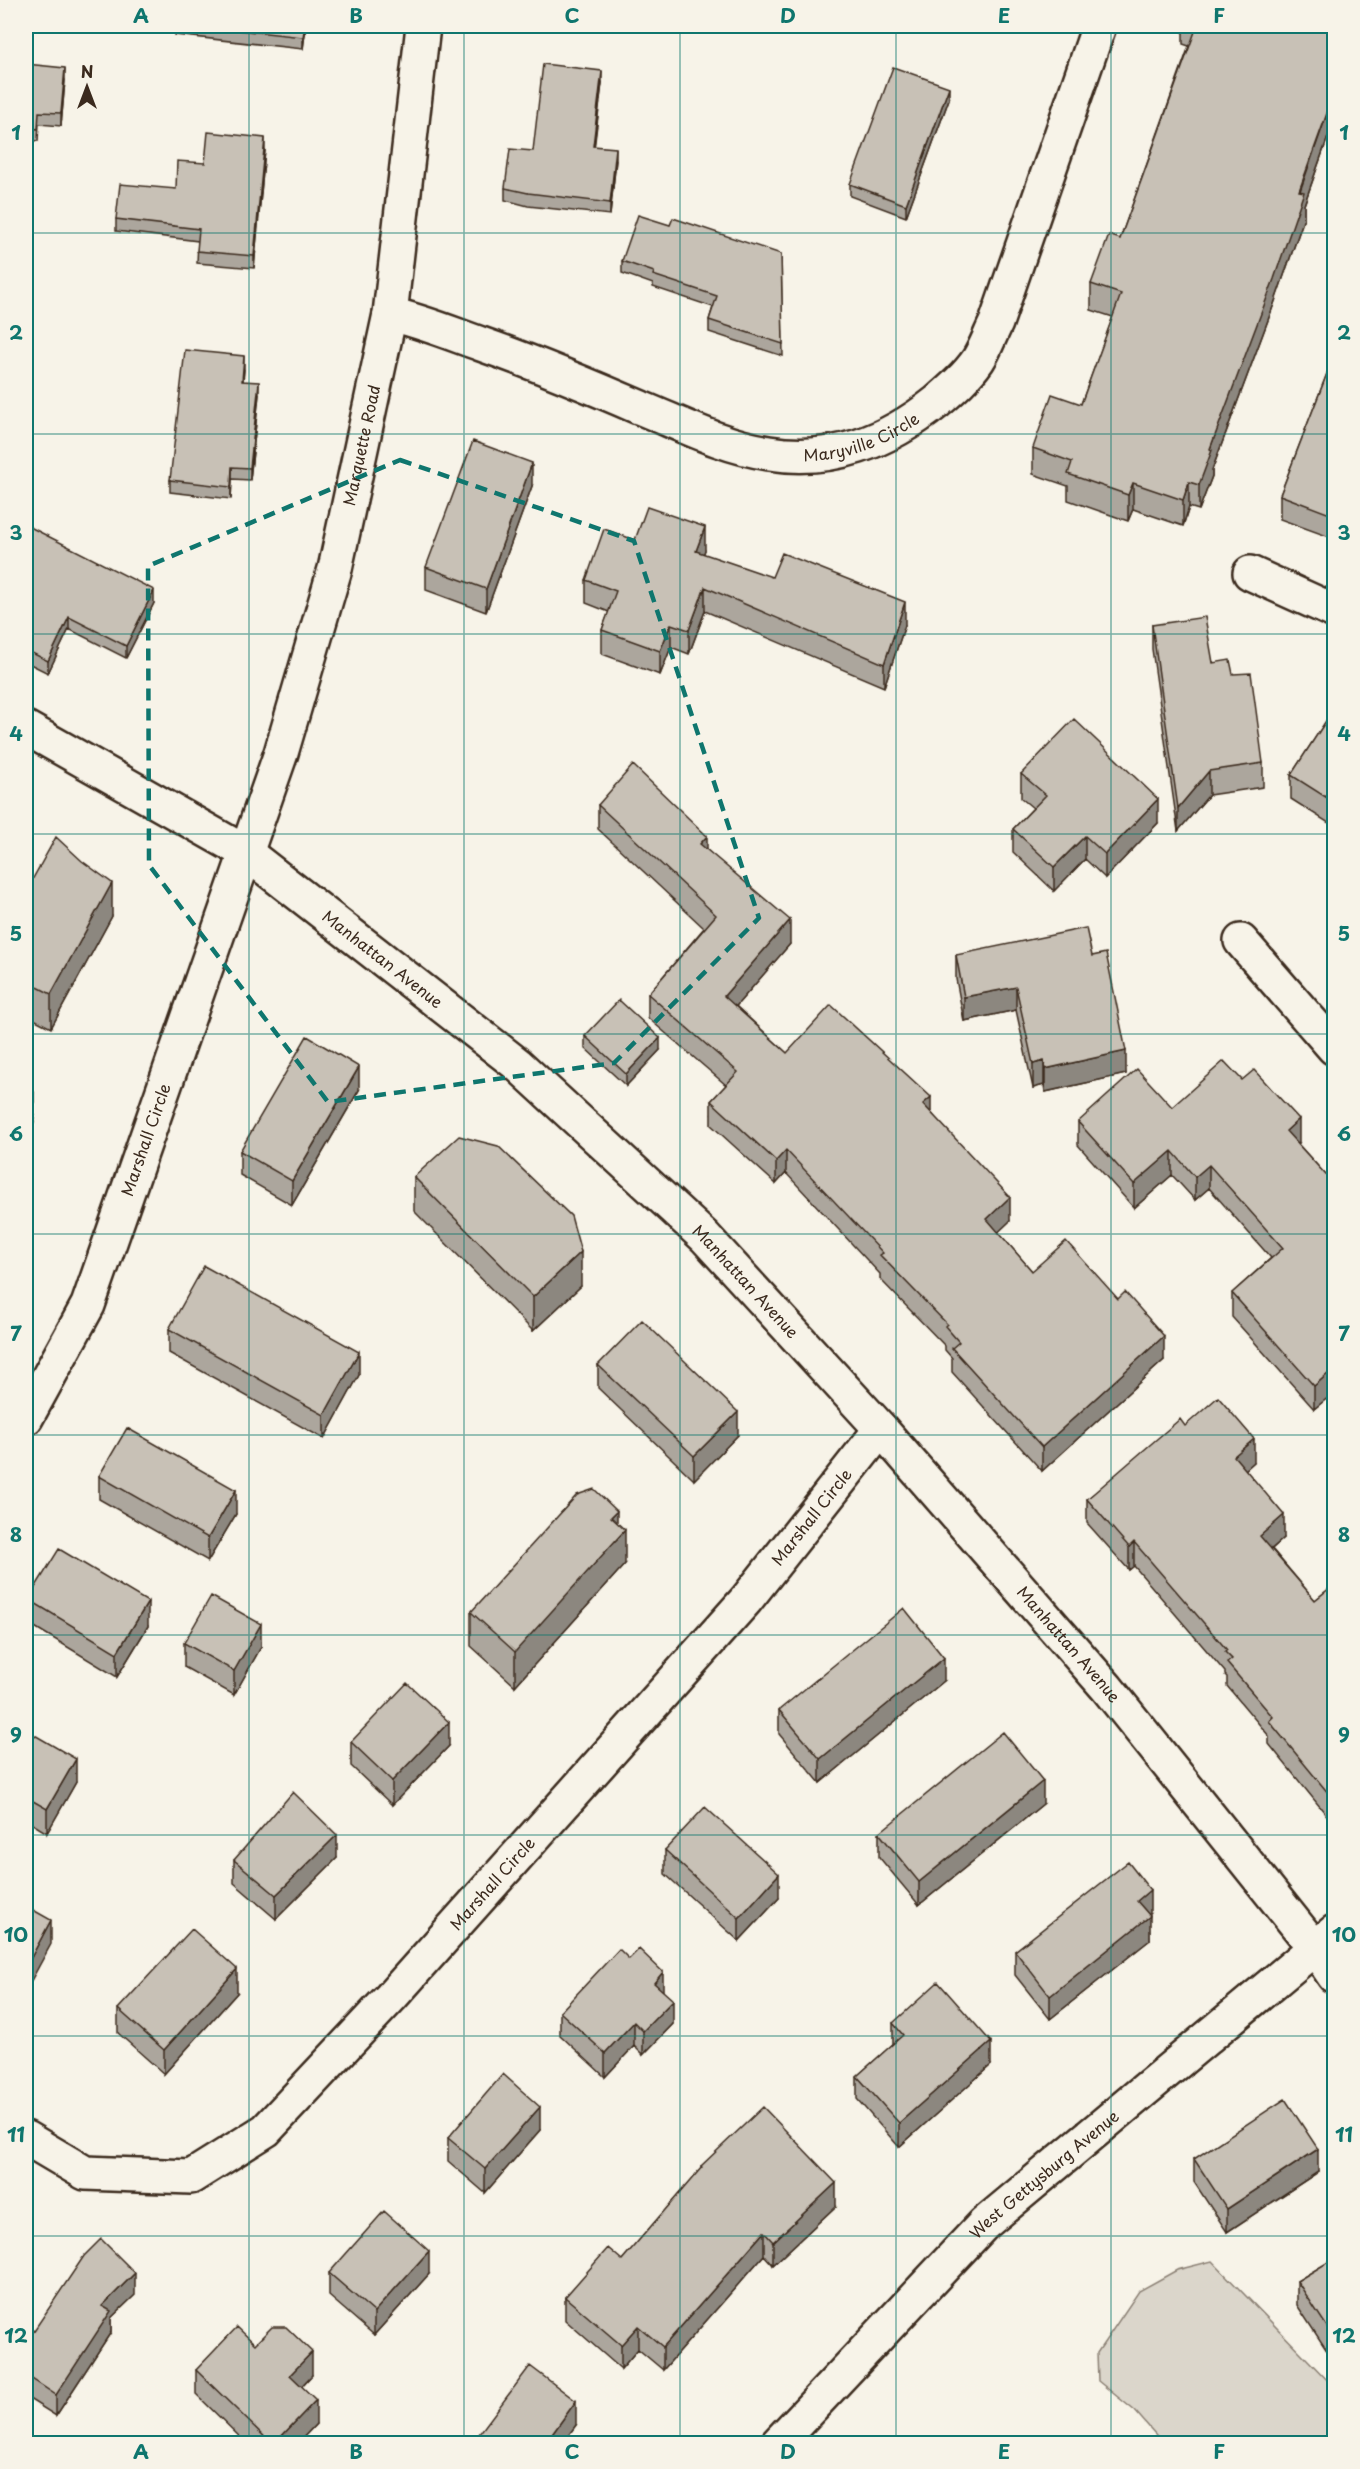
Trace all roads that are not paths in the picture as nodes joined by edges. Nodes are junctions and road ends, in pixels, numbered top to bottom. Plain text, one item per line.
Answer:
1 (423, 26) edge
2 (1099, 26) edge
3 (390, 314) junction
4 (1250, 573) dead end
5 (1335, 611) edge
6 (26, 728) edge
7 (245, 852) junction
8 (1241, 941) dead end
9 (1335, 1048) edge
10 (26, 1418) edge
11 (881, 1429) junction
12 (1325, 1940) edge
13 (1335, 1976) edge
14 (26, 2138) edge
15 (777, 2444) edge

1 - 3 street, Marquette Road
2 - 3 street, Maryville Circle
3 - 7 street, Marquette Road
4 - 5 street
6 - 7 street, Manhattan Avenue
7 - 10 street, Marshall Circle
7 - 11 street, Manhattan Avenue
8 - 9 street
11 - 12 street, Manhattan Avenue
11 - 14 street, Marshall Circle
12 - 13 street, Manhattan Avenue
12 - 15 street, West Gettysburg Avenue

